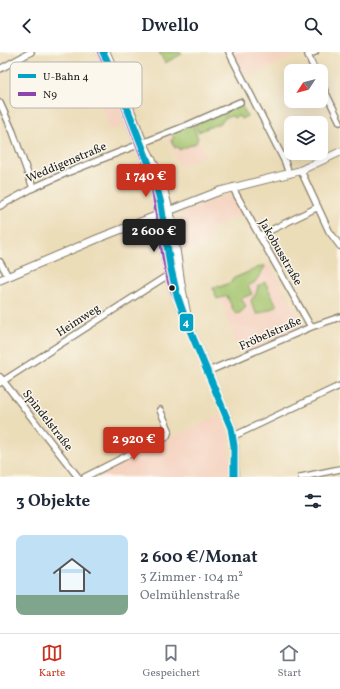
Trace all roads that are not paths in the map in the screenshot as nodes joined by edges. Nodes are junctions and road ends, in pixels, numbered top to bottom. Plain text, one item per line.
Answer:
1 (31, 52) edge
2 (100, 52) edge
3 (106, 52) edge
4 (229, 52) edge
5 (315, 52) edge
6 (13, 62) edge
7 (104, 62) edge
8 (110, 62) edge
9 (10, 64) edge
10 (312, 64) edge
11 (0, 69) edge
12 (328, 97) edge
13 (240, 102) dead end
14 (0, 103) edge
15 (125, 108) edge
16 (129, 108) edge
17 (340, 122) edge
18 (141, 143) junction
19 (340, 152) edge
20 (301, 171) junction
21 (289, 174) junction
22 (234, 187) junction
23 (33, 188) junction
24 (0, 206) edge
25 (318, 207) junction
26 (170, 211) junction
27 (158, 215) junction
28 (259, 236) junction
29 (340, 246) edge
30 (0, 262) edge
31 (8, 276) junction
32 (168, 276) junction
33 (0, 280) edge
34 (340, 317) edge
35 (311, 327) junction
36 (191, 328) junction
37 (210, 371) junction
38 (1, 380) edge
39 (340, 386) edge
40 (160, 410) dead end
41 (234, 436) junction
42 (340, 469) edge
43 (78, 477) edge
44 (85, 477) edge
45 (235, 477) edge
46 (301, 477) edge

1 - 6 street
2 - 7 street
3 - 8 street
4 - 21 street
5 - 10 street
9 - 11 street
12 - 17 street
13 - 18 street, Weddigenstraße
14 - 23 street
15 - 18 street
16 - 18 street
18 - 23 street, Weddigenstraße
18 - 26 street
18 - 27 street
19 - 20 street
20 - 21 street
20 - 25 street
21 - 22 street
22 - 26 street
22 - 28 street, Jakobusstraße
23 - 24 street, Weddigenstraße
25 - 28 street
25 - 29 street
26 - 27 street
26 - 36 street
27 - 31 street
27 - 32 street
28 - 35 street, Jakobusstraße
30 - 31 street
31 - 33 street
32 - 36 street
32 - 38 street, Heimweg
34 - 35 street, Fröbelstraße
35 - 37 street, Fröbelstraße
36 - 37 street
37 - 41 street
38 - 43 street, Spindelstraße
39 - 41 street
40 - 44 street
41 - 45 street
42 - 46 street

